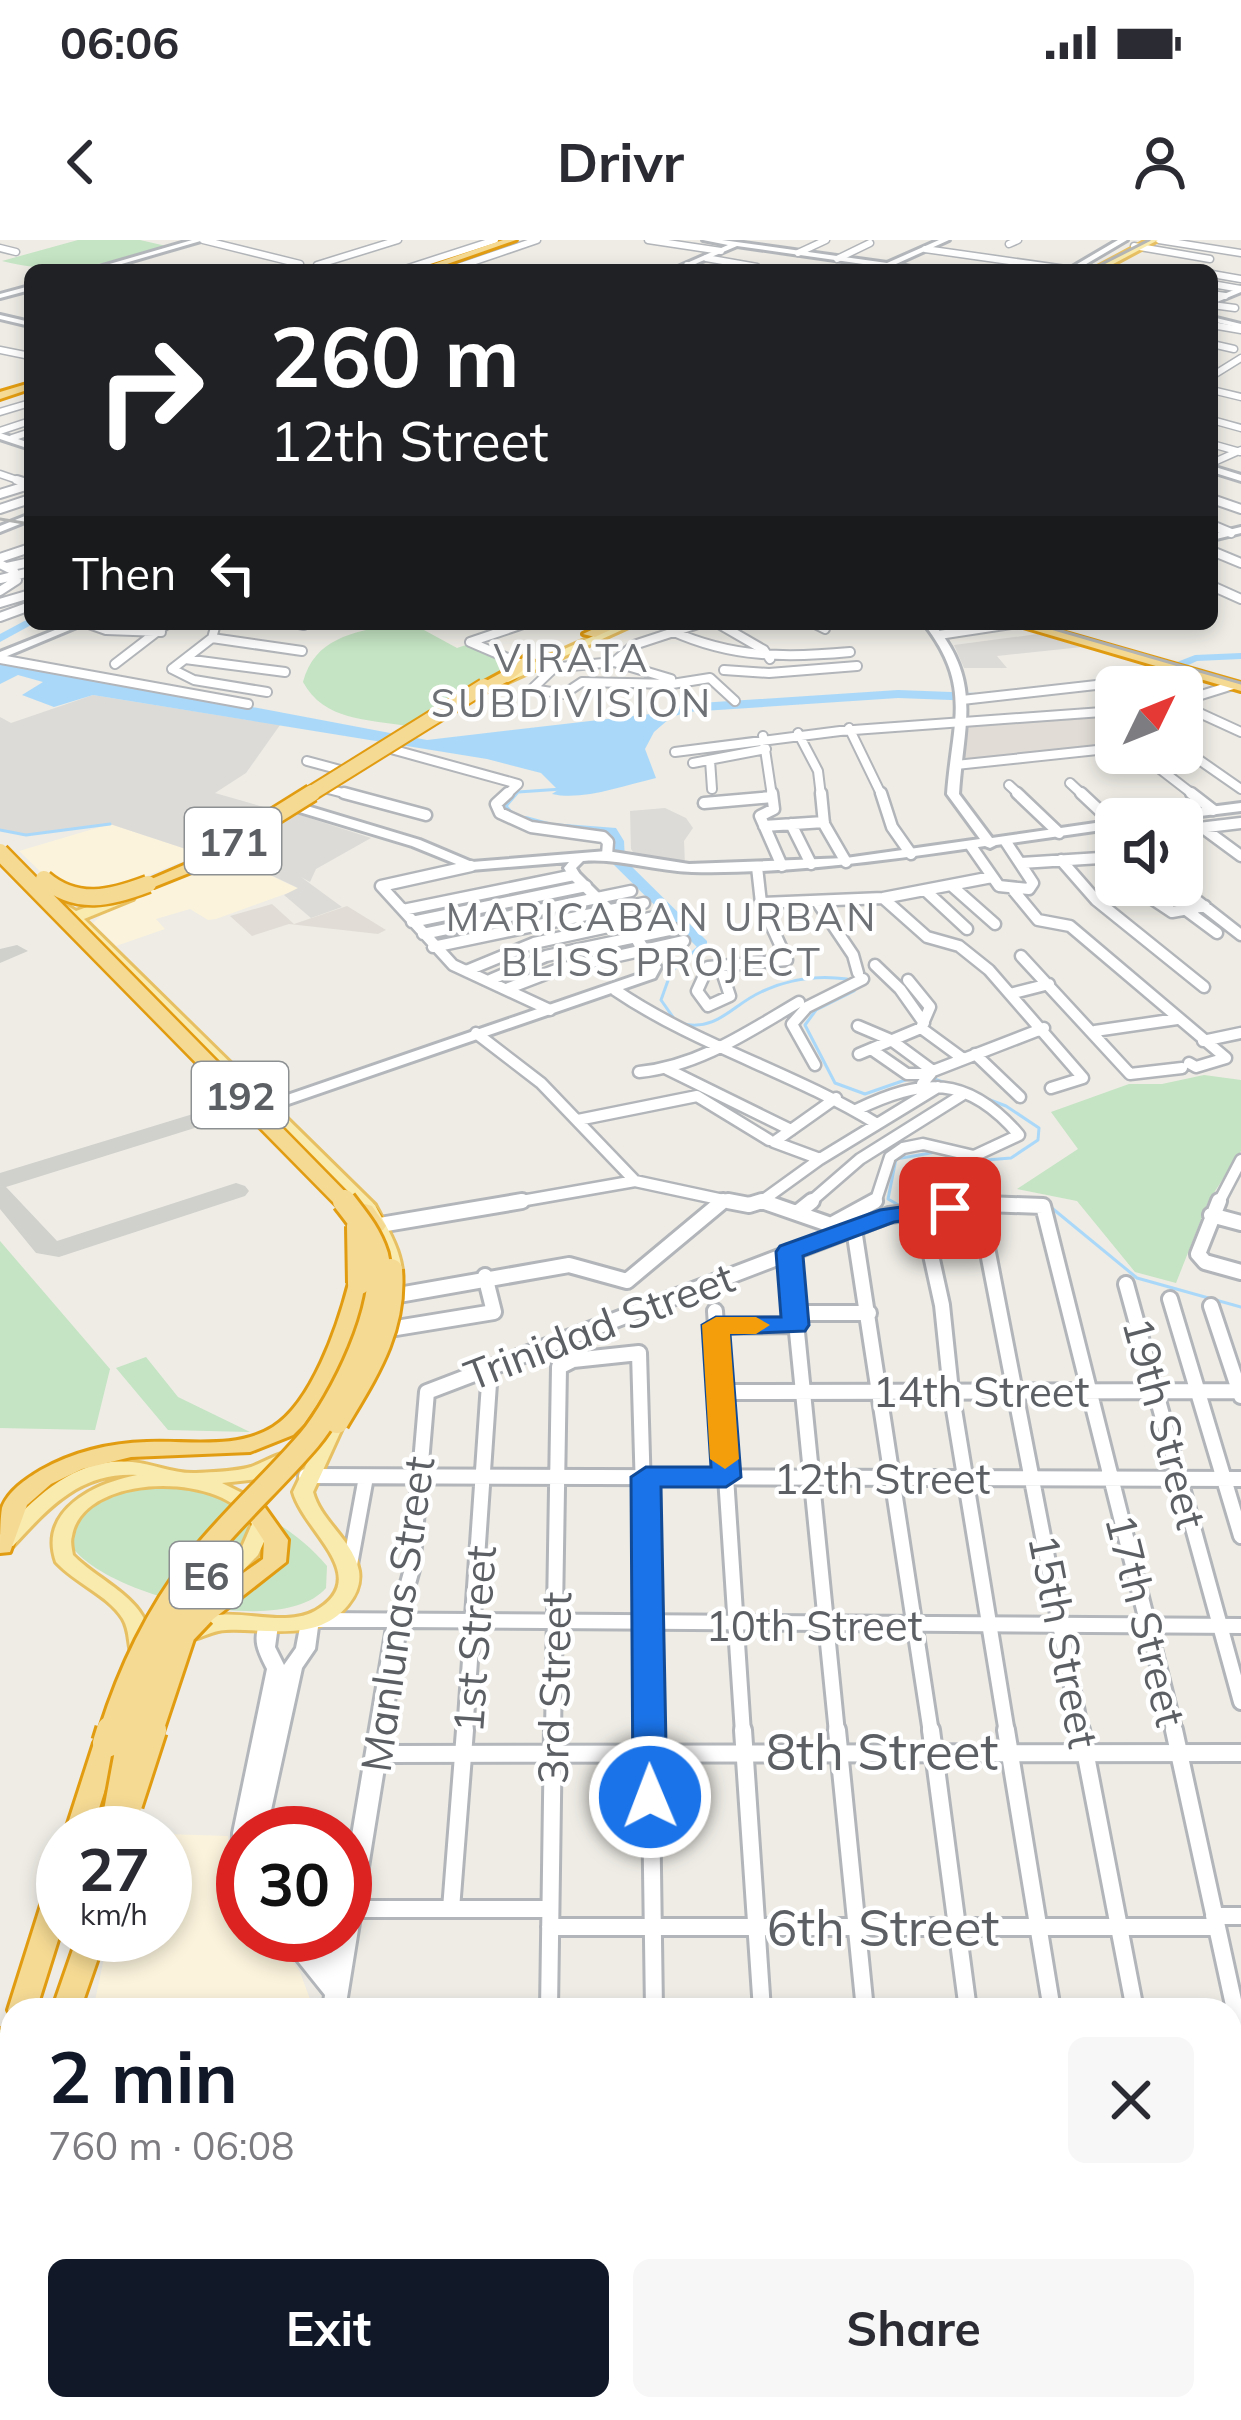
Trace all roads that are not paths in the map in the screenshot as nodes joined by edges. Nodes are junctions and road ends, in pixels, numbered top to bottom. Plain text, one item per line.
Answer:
1 (398, 240) edge
2 (495, 240) edge
3 (512, 240) edge
4 (524, 240) edge
5 (540, 240) edge
6 (648, 240) edge
7 (706, 240) edge
8 (746, 240) edge
9 (826, 240) edge
10 (945, 240) edge
11 (1018, 240) edge
12 (1119, 240) edge
13 (205, 241) edge
14 (870, 243) edge
15 (1147, 243) edge
16 (736, 244) junction
17 (1009, 244) dead end
18 (0, 248) edge
19 (925, 249) junction
20 (721, 251) junction
21 (16, 252) dead end
22 (798, 253) junction
23 (1241, 253) edge
24 (706, 258) junction
25 (837, 259) junction
26 (1210, 259) dead end
27 (471, 260) junction
28 (116, 264) edge
29 (129, 264) edge
30 (295, 264) edge
31 (318, 264) edge
32 (430, 264) edge
33 (436, 264) edge
34 (464, 264) edge
35 (470, 264) edge
36 (692, 264) edge
37 (740, 264) edge
38 (869, 264) edge
39 (901, 264) edge
40 (1030, 264) edge
41 (1081, 264) edge
42 (1104, 264) edge
43 (1218, 302) edge
44 (1235, 308) dead end
45 (1218, 345) edge
46 (1234, 349) dead end
47 (1239, 362) edge
48 (1225, 370) junction
49 (1218, 373) edge
50 (1241, 373) edge
51 (1218, 377) edge
52 (1234, 381) dead end
53 (0, 513) edge
54 (16, 526) edge
55 (3, 565) edge
56 (24, 573) edge
57 (16, 575) junction
58 (0, 579) edge
59 (0, 591) edge
60 (65, 630) edge
61 (161, 630) edge
62 (214, 630) edge
63 (506, 630) edge
64 (599, 630) edge
65 (612, 630) edge
66 (678, 630) edge
67 (729, 630) edge
68 (935, 630) edge
69 (970, 630) edge
70 (1041, 630) edge
71 (1070, 630) edge
72 (1081, 630) edge
73 (672, 632) junction
74 (590, 634) joint
75 (939, 634) junction
76 (212, 638) junction
77 (302, 650) dead end
78 (850, 652) dead end
79 (811, 656) junction
80 (0, 657) edge
81 (185, 659) junction
82 (770, 659) junction
83 (614, 662) junction
84 (1176, 662) junction
85 (525, 663) junction
86 (115, 664) dead end
87 (857, 666) dead end
88 (1184, 666) edge
89 (1186, 666) edge
90 (554, 668) junction
91 (820, 669) junction
92 (724, 670) dead end
93 (285, 672) dead end
94 (1203, 672) edge
95 (764, 673) junction
96 (827, 680) dead end
97 (1239, 682) edge
98 (682, 683) junction
99 (1095, 686) edge
100 (267, 692) dead end
101 (1040, 694) junction
102 (1203, 695) edge
103 (961, 696) junction
104 (735, 701) dead end
105 (248, 704) dead end
106 (1095, 713) edge
107 (1203, 713) edge
108 (1050, 716) junction
109 (963, 725) junction
110 (848, 728) junction
111 (1241, 732) edge
112 (798, 733) junction
113 (763, 736) junction
114 (399, 741) junction
115 (766, 749) junction
116 (1095, 750) edge
117 (675, 752) dead end
118 (710, 760) junction
119 (307, 761) dead end
120 (694, 763) dead end
121 (1203, 763) edge
122 (956, 765) junction
123 (344, 771) junction
124 (1166, 774) edge
125 (1070, 783) dead end
126 (1010, 784) dead end
127 (328, 789) junction
128 (712, 789) dead end
129 (1241, 789) edge
130 (772, 797) junction
131 (704, 803) dead end
132 (1095, 806) edge
133 (1241, 807) edge
134 (300, 808) junction
135 (1213, 810) junction
136 (1203, 811) edge
137 (426, 815) dead end
138 (824, 822) junction
139 (791, 824) junction
140 (1241, 824) edge
141 (764, 826) junction
142 (1095, 827) edge
143 (1203, 828) joint
144 (256, 831) junction
145 (1059, 833) junction
146 (1006, 842) junction
147 (990, 844) junction
148 (0, 846) edge
149 (971, 846) junction
150 (910, 854) junction
151 (608, 855) junction
152 (1241, 856) edge
153 (1095, 858) edge
154 (1060, 860) junction
155 (846, 862) junction
156 (1021, 863) junction
157 (811, 865) junction
158 (471, 866) junction
159 (782, 866) junction
160 (757, 867) junction
161 (579, 874) junction
162 (992, 877) junction
163 (952, 886) junction
164 (631, 891) dead end
165 (926, 891) junction
166 (1014, 891) junction
167 (883, 898) junction
168 (598, 899) junction
169 (644, 903) dead end
170 (761, 903) junction
171 (818, 903) junction
172 (1159, 906) edge
173 (1204, 906) joint
174 (403, 910) junction
175 (1186, 910) junction
176 (611, 911) junction
177 (67, 916) junction
178 (659, 916) dead end
179 (412, 922) junction
180 (623, 924) junction
181 (995, 924) dead end
182 (674, 929) dead end
183 (967, 929) dead end
184 (1216, 933) dead end
185 (422, 934) junction
186 (1241, 935) edge
187 (684, 941) dead end
188 (641, 944) junction
189 (434, 947) junction
190 (1021, 956) dead end
191 (874, 965) dead end
192 (720, 966) dead end
193 (466, 971) junction
194 (490, 980) junction
195 (908, 980) dead end
196 (1049, 984) junction
197 (1204, 987) dead end
198 (508, 988) junction
199 (615, 989) junction
200 (1010, 994) junction
201 (799, 1002) dead end
202 (550, 1010) junction
203 (1177, 1018) junction
204 (767, 1019) junction
205 (792, 1024) junction
206 (923, 1025) junction
207 (858, 1026) dead end
208 (1043, 1028) junction
209 (1095, 1031) junction
210 (1241, 1033) edge
211 (476, 1034) junction
212 (891, 1040) junction
213 (1202, 1041) junction
214 (720, 1048) junction
215 (969, 1056) junction
216 (218, 1065) junction
217 (667, 1070) junction
218 (639, 1072) dead end
219 (783, 1073) junction
220 (927, 1077) junction
221 (939, 1086) junction
222 (1051, 1088) dead end
223 (962, 1095) junction
224 (1020, 1097) dead end
225 (836, 1098) junction
226 (269, 1106) junction
227 (856, 1110) junction
228 (578, 1120) junction
229 (877, 1124) junction
230 (791, 1130) junction
231 (772, 1141) junction
232 (820, 1159) junction
233 (1241, 1160) edge
234 (322, 1168) junction
235 (635, 1181) junction
236 (724, 1200) junction
237 (762, 1202) junction
238 (978, 1202) junction
239 (1042, 1206) joint
240 (356, 1213) junction
241 (797, 1213) junction
242 (922, 1214) junction
243 (1211, 1215) junction
244 (1241, 1222) edge
245 (380, 1225) junction
246 (854, 1228) junction
247 (789, 1252) junction
248 (1241, 1272) edge
249 (485, 1276) junction
250 (1126, 1284) dead end
251 (388, 1292) junction
252 (1170, 1299) dead end
253 (1210, 1306) dead end
254 (869, 1313) junction
255 (795, 1319) junction
256 (382, 1330) junction
257 (490, 1369) junction
258 (882, 1390) junction
259 (951, 1390) junction
260 (805, 1391) junction
261 (1013, 1391) junction
262 (1091, 1391) junction
263 (1156, 1391) junction
264 (1198, 1391) junction
265 (427, 1392) joint
266 (720, 1392) junction
267 (1241, 1393) edge
268 (307, 1476) junction
269 (808, 1476) junction
270 (366, 1477) junction
271 (417, 1477) junction
272 (486, 1477) junction
273 (560, 1477) junction
274 (646, 1477) junction
275 (726, 1477) junction
276 (896, 1477) junction
277 (165, 1478) junction
278 (965, 1478) junction
279 (1033, 1479) junction
280 (1110, 1479) junction
281 (1180, 1479) junction
282 (1224, 1479) junction
283 (1241, 1479) edge
284 (190, 1480) junction
285 (253, 1507) junction
286 (1241, 1536) edge
287 (2, 1546) edge
288 (349, 1571) junction
289 (312, 1621) junction
290 (398, 1623) junction
291 (476, 1624) junction
292 (554, 1624) junction
293 (648, 1624) junction
294 (736, 1624) junction
295 (268, 1625) junction
296 (825, 1625) junction
297 (917, 1625) junction
298 (988, 1625) junction
299 (1060, 1625) junction
300 (1147, 1626) junction
301 (1231, 1626) edge
302 (272, 1656) junction
303 (297, 1658) junction
304 (166, 1659) junction
305 (1241, 1702) edge
306 (744, 1750) junction
307 (838, 1751) junction
308 (1009, 1751) junction
309 (933, 1752) junction
310 (650, 1753) junction
311 (1086, 1753) junction
312 (1241, 1753) edge
313 (379, 1754) junction
314 (1180, 1754) junction
315 (465, 1756) junction
316 (553, 1756) junction
317 (89, 1806) edge
318 (89, 1806) edge
319 (121, 1806) edge
320 (125, 1806) edge
321 (127, 1806) edge
322 (249, 1806) edge
323 (262, 1806) edge
324 (369, 1806) edge
325 (451, 1909) junction
326 (372, 1910) edge
327 (1241, 1916) edge
328 (550, 1918) junction
329 (1215, 1921) junction
330 (757, 1927) junction
331 (1037, 1927) junction
332 (1120, 1927) junction
333 (653, 1928) junction
334 (856, 1928) junction
335 (959, 1928) junction
336 (40, 1962) edge
337 (42, 1962) edge
338 (84, 1962) edge
339 (89, 1962) edge
340 (311, 1962) edge
341 (319, 1962) edge
342 (341, 1962) edge
343 (337, 1993) edge
344 (29, 1998) edge
345 (30, 1998) edge
346 (70, 1998) edge
347 (81, 1998) edge
348 (549, 1998) edge
349 (654, 1998) edge
350 (761, 1998) edge
351 (864, 1998) edge
352 (967, 1998) edge
353 (1050, 1998) edge
354 (1134, 1998) edge
355 (1232, 1998) edge

1 - 31 street
2 - 33 street
3 - 32 highway
4 - 27 highway
5 - 27 street
5 - 35 street
6 - 20 street
7 - 16 street
8 - 16 street
9 - 22 street
10 - 19 street
11 - 17 street
12 - 41 street
13 - 28 street
13 - 29 street
13 - 30 street
14 - 25 street
15 - 23 street
15 - 26 street
15 - 42 main road
16 - 20 street
16 - 22 street
18 - 21 street
19 - 39 street
19 - 40 street
20 - 24 street
22 - 25 street
24 - 36 street
24 - 37 street
25 - 38 street
27 - 33 highway
27 - 34 street
43 - 44 street
45 - 46 street
47 - 48 street
48 - 49 street
48 - 50 street
51 - 52 street
53 - 54 street
55 - 57 street
56 - 57 street
57 - 58 street
57 - 59 street
60 - 80 street
61 - 86 street
62 - 76 street
63 - 85 street
64 - 74 highway
65 - 85 main road, 171
66 - 73 street
67 - 82 street
68 - 75 street
69 - 75 street
70 - 84 highway
71 - 88 highway
72 - 84 highway
73 - 82 street
73 - 83 street
74 - 85 main road, 171
75 - 103 street
76 - 77 street
76 - 81 street
78 - 79 street
79 - 82 street
79 - 91 street
80 - 105 street
81 - 93 street
81 - 100 street
82 - 95 street
83 - 90 street
83 - 98 street
84 - 89 highway
85 - 90 street
85 - 114 main road, 171
85 - 148 highway, bridge
87 - 91 street
90 - 98 street
91 - 95 street
91 - 96 street
92 - 95 street
94 - 97 highway
97 - 102 street
98 - 104 street
99 - 101 street
101 - 103 street
101 - 108 street
103 - 109 street
106 - 108 street
107 - 111 street
108 - 109 street
109 - 110 street
109 - 122 street
110 - 112 street
110 - 150 street
112 - 113 street
112 - 138 street
113 - 115 street
113 - 117 street
114 - 123 main road, 171
114 - 127 main road, 171
114 - 151 street
115 - 118 street
115 - 130 street
116 - 122 street
118 - 120 street
118 - 128 street
119 - 123 street
121 - 129 street
122 - 147 street
123 - 144 main road, 171
124 - 135 street
125 - 132 street
126 - 145 street
127 - 134 main road, 171
127 - 137 street
130 - 131 street
130 - 141 street
133 - 135 street
134 - 144 main road, 171
134 - 158 street
135 - 136 street
138 - 139 street
138 - 155 street
139 - 141 street
139 - 157 street
140 - 143 street
141 - 159 street
142 - 145 street
143 - 152 street
144 - 177 main road, 171
145 - 146 street
146 - 147 street
146 - 156 street
147 - 149 street
148 - 177 main road, 192
148 - 240 highway, E6, bridge
148 - 319 highway, E6, bridge
149 - 150 street
149 - 162 street
150 - 155 street
151 - 160 street
151 - 161 street
153 - 154 street
154 - 156 street
154 - 197 street
155 - 157 street
156 - 166 street
157 - 159 street
158 - 161 street
158 - 174 street
159 - 160 street
160 - 170 street
161 - 168 street
161 - 174 street
161 - 179 street
162 - 163 street
162 - 166 street
163 - 165 street
163 - 181 street
164 - 168 street
165 - 167 street
165 - 183 street
166 - 203 street
167 - 171 street
167 - 200 street
168 - 176 street
168 - 185 street
169 - 176 street
170 - 171 street
170 - 192 street
171 - 205 street
172 - 175 street
173 - 175 street
173 - 186 street
174 - 179 street
175 - 184 street
176 - 180 street
176 - 189 street
177 - 216 main road, 192
178 - 180 street
179 - 185 street
180 - 188 street
180 - 193 street
182 - 188 street
185 - 189 street
187 - 188 street
188 - 194 street
188 - 198 street
188 - 199 street
189 - 193 street
190 - 196 street
191 - 206 street
193 - 194 street
194 - 198 street
195 - 206 street
196 - 200 street
196 - 209 street
198 - 202 street
199 - 202 street
199 - 214 street
200 - 208 street
201 - 204 street
202 - 211 street
203 - 209 street
203 - 213 street
204 - 205 street
204 - 214 street
205 - 219 street
206 - 212 street
206 - 215 street
207 - 212 street
208 - 215 street
208 - 222 street
209 - 213 street
210 - 213 street
211 - 226 street
211 - 228 street
212 - 220 street
212 - 220 street
214 - 217 street
214 - 219 street
215 - 220 street
215 - 224 street
216 - 226 main road, 192
216 - 234 main road, 192
217 - 218 street
217 - 230 street
219 - 225 street
220 - 221 street
220 - 227 street
221 - 223 street
221 - 229 street
223 - 241 street
223 - 241 street
225 - 227 street
225 - 230 street
226 - 234 main road, 192
227 - 229 street
228 - 231 street
228 - 235 street
229 - 232 street
230 - 231 street
231 - 232 street
232 - 237 street
233 - 243 street
234 - 245 main road, 192
234 - 251 main road, 192
235 - 236 street
235 - 245 street
236 - 237 street
236 - 249 street
237 - 241 street
238 - 239 street, Trinidad Street
238 - 242 street, Trinidad Street
238 - 261 street, 15th Street
239 - 262 street, 17th Street
240 - 287 highway, bridge
240 - 317 highway, E6, bridge
242 - 246 street, Trinidad Street
242 - 259 street
243 - 244 street
243 - 248 street
245 - 251 main road, 192
246 - 247 street, Trinidad Street
246 - 254 street
247 - 255 street
247 - 257 street, Trinidad Street
249 - 251 street
249 - 256 street
250 - 263 street, 19th Street
251 - 256 main road, 192
251 - 284 main road
252 - 264 street
253 - 267 street
254 - 255 street
254 - 258 street
255 - 260 street
255 - 266 street
256 - 268 main road, 192
257 - 265 street, Trinidad Street
257 - 272 street, 1st Street
258 - 259 street, 14th Street
258 - 260 street, 14th Street
258 - 276 street
259 - 261 street, 14th Street
259 - 278 street
260 - 266 street, 14th Street
260 - 269 street
261 - 262 street, 14th Street
261 - 279 street, 15th Street
262 - 263 street, 14th Street
262 - 280 street, 17th Street
263 - 264 street, 14th Street
263 - 281 street, 19th Street
264 - 267 street, 14th Street
264 - 282 street
265 - 271 street, Manlunas Street
266 - 275 street
268 - 270 street, 12th Street
268 - 288 main road
269 - 275 street, 12th Street
269 - 276 street, 12th Street
269 - 296 street
270 - 271 street, 12th Street
270 - 288 street
271 - 272 street, 12th Street
271 - 290 street, Manlunas Street
272 - 273 street, 12th Street
272 - 291 street, 1st Street
273 - 274 street, 12th Street
273 - 274 street, 3rd Street
273 - 292 street, 3rd Street
274 - 275 street, 12th Street
274 - 293 street
275 - 294 street
276 - 278 street, 12th Street
276 - 297 street
277 - 284 main road
277 - 287 main road
277 - 318 main road
278 - 279 street, 12th Street
278 - 298 street
279 - 280 street, 12th Street
279 - 299 street, 15th Street
280 - 281 street, 12th Street
280 - 300 street, 17th Street
281 - 282 street, 12th Street
281 - 301 street, 19th Street
282 - 283 street, 12th Street
282 - 286 street
284 - 285 main road
285 - 304 main road
285 - 321 highway, bridge
288 - 289 main road
289 - 290 street, 10th Street
289 - 295 main road
289 - 303 street
290 - 291 street, 10th Street
290 - 313 street, Manlunas Street
291 - 292 street, 10th Street
291 - 315 street, 1st Street
292 - 293 street, 10th Street
292 - 316 street, 3rd Street
293 - 294 street, 10th Street
293 - 310 street
294 - 296 street, 10th Street
294 - 306 street
295 - 302 street
295 - 304 main road
296 - 297 street, 10th Street
296 - 307 street
297 - 298 street, 10th Street
297 - 309 street
298 - 299 street, 10th Street
298 - 308 street
299 - 300 street, 10th Street
299 - 311 street, 15th Street
300 - 301 street, 10th Street
300 - 314 street, 17th Street
301 - 305 street, 19th Street
302 - 303 street
302 - 322 street
303 - 323 street
304 - 320 main road
306 - 307 street, 8th Street
306 - 310 street, 8th Street
306 - 330 street
307 - 309 street, 8th Street
307 - 334 street
308 - 309 street, 8th Street
308 - 311 street, 8th Street
308 - 331 street
309 - 335 street
310 - 316 street, 8th Street
310 - 333 street
311 - 314 street, 8th Street
311 - 332 street, 15th Street
312 - 314 street, 8th Street
313 - 315 street, 8th Street
313 - 324 street, Manlunas Street
314 - 329 street, 17th Street
315 - 316 street, 8th Street
315 - 325 street, 1st Street
316 - 328 street, 3rd Street
325 - 326 street, 6th Street
325 - 328 street, 6th Street
327 - 329 street, 6th Street
328 - 333 street, 6th Street
328 - 348 street, 3rd Street
329 - 332 street, 6th Street
329 - 355 street, 17th Street
330 - 333 street, 6th Street
330 - 334 street, 6th Street
330 - 350 street
331 - 332 street, 6th Street
331 - 335 street, 6th Street
331 - 353 street
332 - 354 street, 15th Street
333 - 349 street
334 - 335 street, 6th Street
334 - 351 street
335 - 352 street
336 - 344 highway
337 - 345 main road
338 - 346 highway
339 - 347 main road
340 - 343 street
341 - 343 street
342 - 343 street, Manlunas Street

